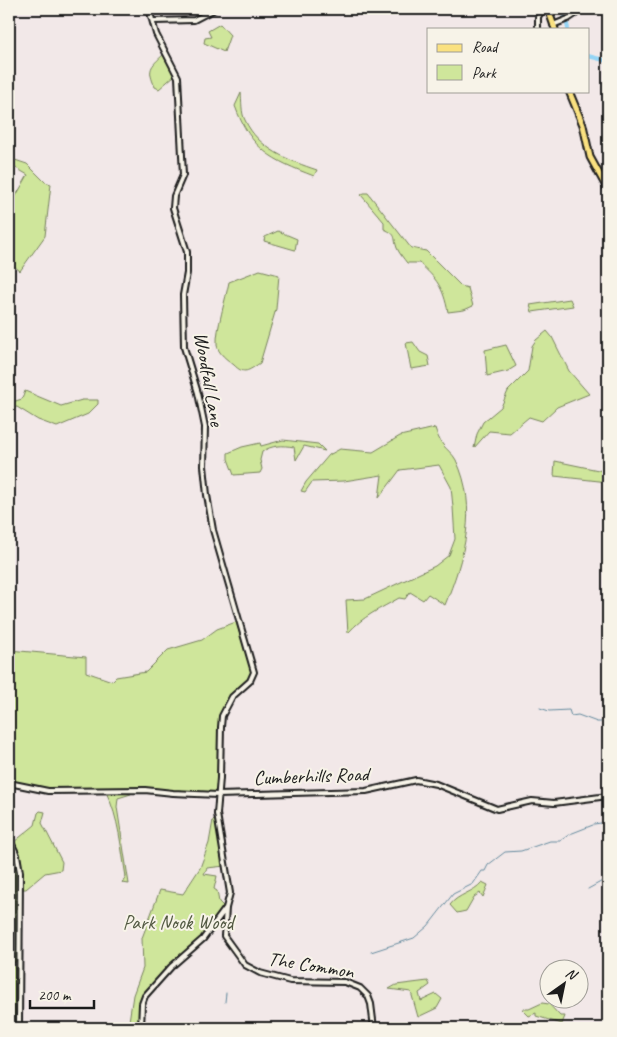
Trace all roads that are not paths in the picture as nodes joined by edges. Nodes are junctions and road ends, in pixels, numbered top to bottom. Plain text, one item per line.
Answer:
1 (149, 9) edge
2 (215, 9) edge
3 (543, 9) edge
4 (548, 9) edge
5 (583, 9) edge
6 (154, 21) junction
7 (554, 27) edge
8 (538, 28) edge
9 (569, 92) edge
10 (608, 190) edge
11 (9, 783) edge
12 (218, 794) junction
13 (608, 796) edge
14 (9, 838) edge
15 (226, 908) junction
16 (19, 1028) edge
17 (141, 1028) edge
18 (374, 1028) edge

1 - 6 street
2 - 6 street
3 - 8 street
4 - 7 main road
5 - 7 street
6 - 12 street, Woodfall Lane
9 - 10 main road
11 - 12 street, Cumberhills Road
12 - 13 street, Cumberhills Road
12 - 15 street, The Common
14 - 16 street
15 - 17 street
15 - 18 street, The Common

